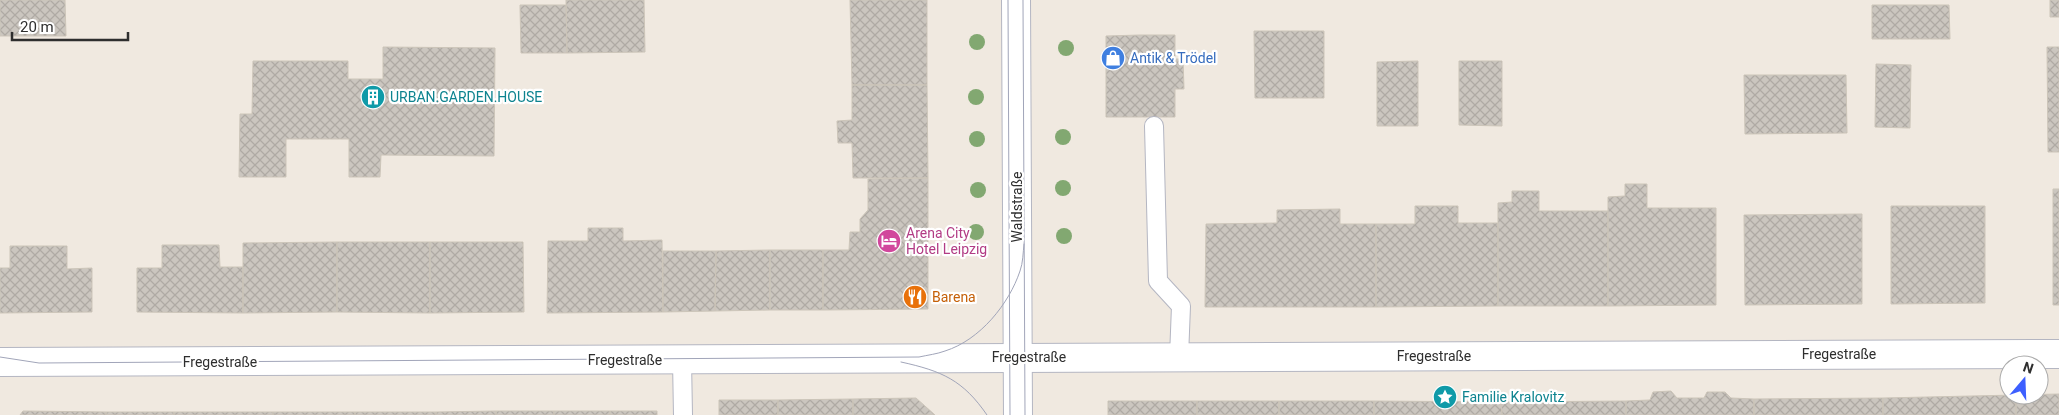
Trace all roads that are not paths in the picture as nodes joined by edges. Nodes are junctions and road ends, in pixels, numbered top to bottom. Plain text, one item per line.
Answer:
1 (1016, 0) edge
2 (1154, 126) dead end
3 (2059, 354) edge
4 (1179, 356) junction
5 (1018, 357) junction
6 (682, 360) junction
7 (0, 362) edge
8 (683, 415) edge
9 (1018, 415) edge

1 - 5 street, Waldstraße
2 - 4 lane
3 - 4 street, Fregestraße
4 - 5 street, Fregestraße
5 - 6 street, Fregestraße
5 - 9 street, Waldstraße
6 - 7 street, Fregestraße
6 - 8 lane

